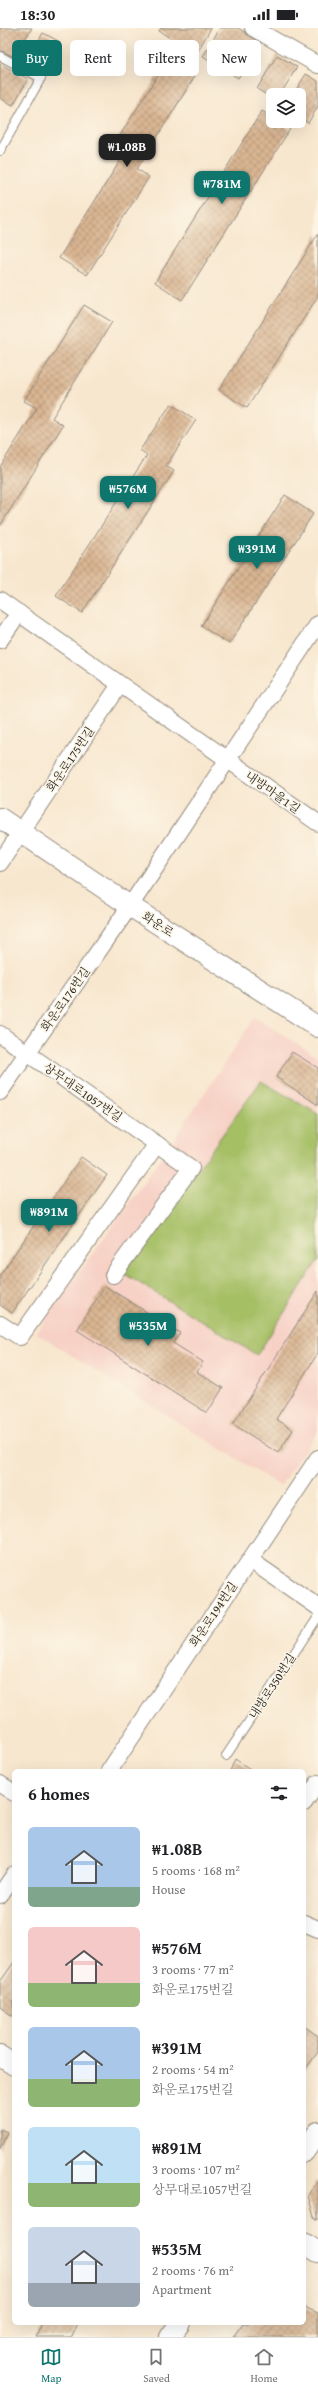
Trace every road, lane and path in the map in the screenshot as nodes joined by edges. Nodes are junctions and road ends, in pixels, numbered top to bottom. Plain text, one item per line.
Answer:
1 (262, 30) edge
2 (0, 56) edge
3 (318, 64) edge
4 (0, 151) edge
5 (0, 600) edge
6 (19, 613) junction
7 (318, 624) edge
8 (0, 640) edge
9 (120, 686) junction
10 (229, 760) junction
11 (0, 818) edge
12 (318, 823) edge
13 (21, 833) junction
14 (0, 863) edge
15 (130, 906) junction
16 (318, 1027) edge
17 (0, 1034) edge
18 (28, 1053) junction
19 (0, 1092) edge
20 (161, 1147) junction
21 (113, 1275) dead end
22 (0, 1324) edge
23 (318, 1458) edge
24 (250, 1560) junction
25 (318, 1607) edge
26 (318, 1617) edge
27 (226, 1756) dead end
28 (110, 1769) edge
29 (318, 1783) edge
30 (0, 1784) edge
31 (12, 1792) edge
32 (306, 1800) edge
33 (12, 1878) edge
34 (0, 1895) edge
35 (306, 1924) edge
36 (318, 1929) edge
37 (0, 2056) edge
38 (12, 2063) edge
39 (318, 2132) edge
40 (306, 2149) edge
41 (306, 2244) edge
42 (318, 2252) edge

1 - 3 street
2 - 4 lane
5 - 6 street
6 - 8 street
6 - 9 street
7 - 10 street
9 - 10 street
9 - 13 street, 화운로175번길
10 - 12 street, 내방마을1길
10 - 15 street
11 - 13 street, 화운로
13 - 14 street, 화운로175번길
13 - 15 street, 화운로
15 - 16 street, 화운로
15 - 18 street, 화운로176번길
17 - 18 street, 상무대로1057번길
18 - 19 street, 화운로176번길
18 - 20 street, 상무대로1057번길
20 - 21 street, 상무대로1057번길
20 - 22 street
23 - 24 street, 화운로194번길
24 - 25 street
24 - 28 street, 화운로194번길
26 - 27 lane, 내방로350번길
29 - 32 street
30 - 31 street
33 - 34 street
35 - 36 street
37 - 38 street
39 - 40 street
41 - 42 street

